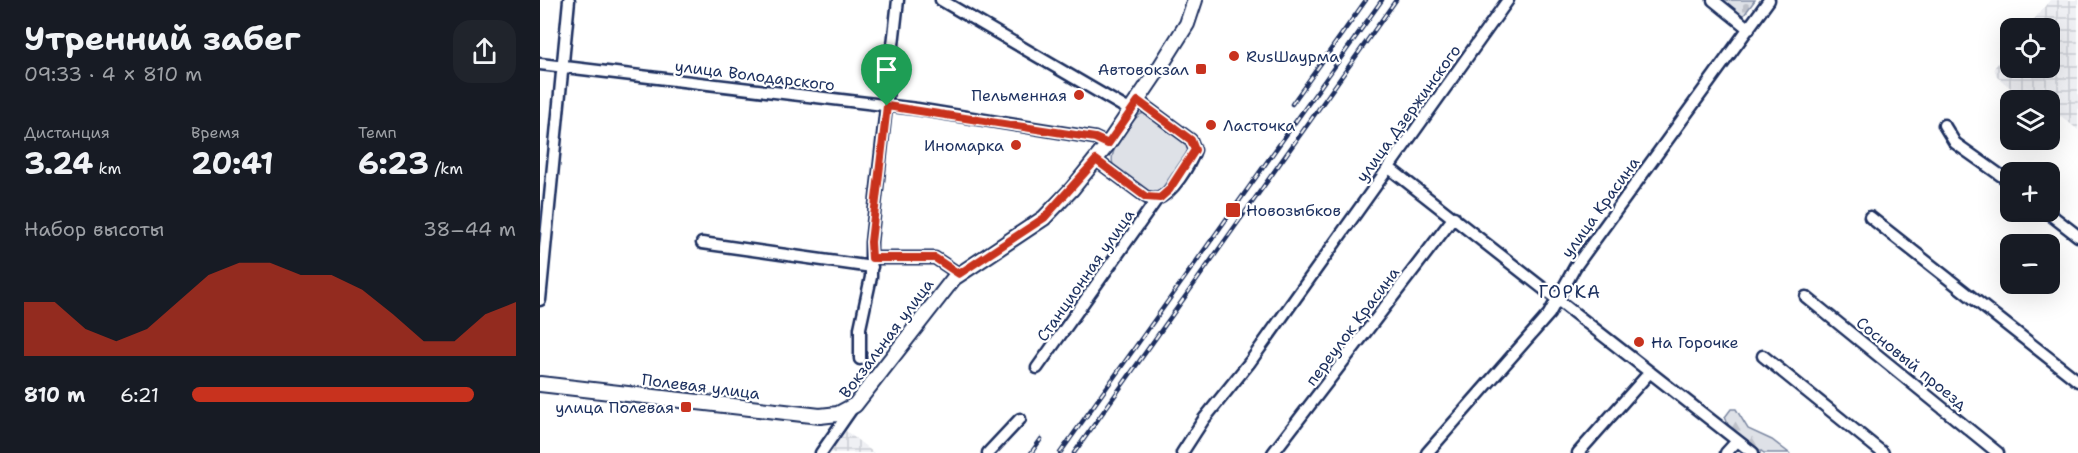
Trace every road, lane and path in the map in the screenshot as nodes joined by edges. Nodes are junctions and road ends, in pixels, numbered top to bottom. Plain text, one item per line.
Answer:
1 (569, 0) edge
2 (898, 0) edge
3 (941, 0) edge
4 (1195, 0) edge
5 (1508, 0) edge
6 (1713, 0) edge
7 (1769, 0) edge
8 (1749, 29) junction
9 (540, 64) edge
10 (562, 67) junction
11 (887, 106) junction
12 (1135, 106) junction
13 (1944, 125) dead end
14 (1108, 144) junction
15 (1096, 160) junction
16 (1388, 167) junction
17 (2000, 175) edge
18 (1157, 199) junction
19 (1454, 217) junction
20 (1870, 217) dead end
21 (2060, 222) edge
22 (2078, 236) edge
23 (702, 243) dead end
24 (872, 262) junction
25 (959, 274) junction
26 (1806, 297) dead end
27 (1558, 299) junction
28 (540, 300) edge
29 (1763, 356) dead end
30 (860, 359) dead end
31 (1037, 368) dead end
32 (1650, 372) junction
33 (2078, 381) edge
34 (540, 384) edge
35 (855, 405) junction
36 (820, 416) junction
37 (1020, 418) dead end
38 (833, 436) junction
39 (1737, 441) junction
40 (820, 453) edge
41 (988, 453) edge
42 (1182, 453) edge
43 (1273, 453) edge
44 (1427, 453) edge
45 (1578, 453) edge
46 (1726, 453) edge
47 (1753, 453) edge
48 (1883, 453) edge
49 (1998, 453) edge

1 - 10 street
2 - 11 street
3 - 12 street
4 - 12 main road, Вокзальная улица
5 - 16 street, улица Дзержинского
6 - 8 street
7 - 8 street, улица Красина
8 - 27 street, улица Красина
9 - 10 street, улица Володарского
10 - 11 street, улица Володарского
10 - 28 street
11 - 14 street, улица Володарского
11 - 24 street
12 - 14 main road, Вокзальная улица
12 - 18 street
13 - 17 street
14 - 15 main road, Вокзальная улица
15 - 18 street
15 - 25 main road, Вокзальная улица
16 - 19 street
16 - 42 street, улица Дзержинского
18 - 31 street, Станционная улица
19 - 27 street
19 - 43 street, переулок Красина
20 - 33 street
21 - 22 street
23 - 24 street
24 - 25 street
24 - 30 street
25 - 35 main road, Вокзальная улица
26 - 49 street, Сосновый проезд
27 - 32 street
27 - 44 street, улица Красина
29 - 48 street
32 - 39 street
32 - 45 street
34 - 36 main road, Полевая улица
35 - 36 main road, Полевая улица
35 - 38 street, Вокзальная улица
36 - 38 street
37 - 41 street
38 - 40 street, Вокзальная улица
39 - 46 street
39 - 47 street

